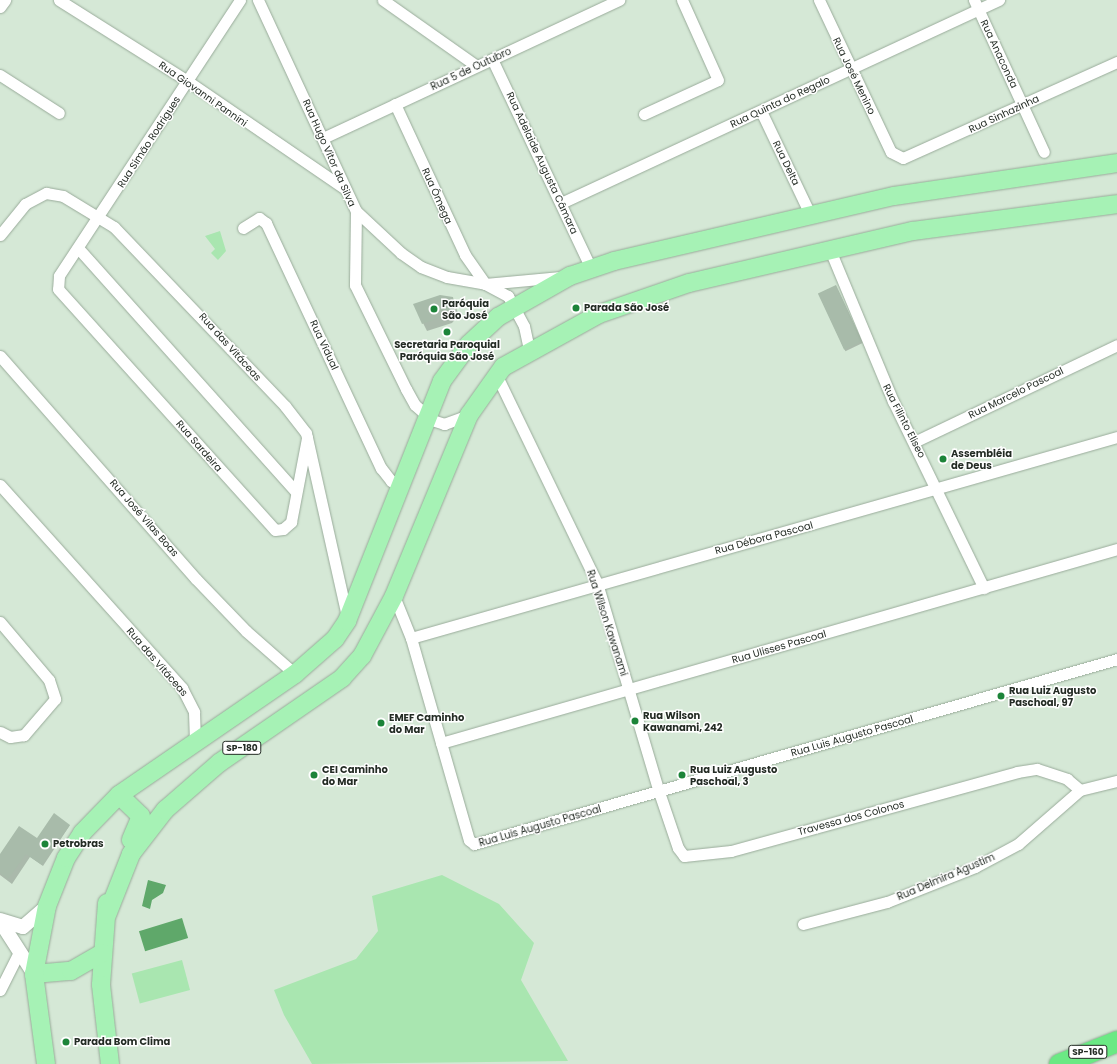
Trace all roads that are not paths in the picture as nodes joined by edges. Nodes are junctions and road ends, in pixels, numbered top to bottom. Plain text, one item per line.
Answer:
1 (5, 0) edge
2 (60, 0) edge
3 (240, 0) edge
4 (258, 0) edge
5 (385, 0) edge
6 (619, 0) edge
7 (682, 0) edge
8 (818, 0) edge
9 (999, 0) edge
10 (976, 5) edge
11 (0, 7) edge
12 (492, 59) junction
13 (1117, 62) edge
14 (475, 65) junction
15 (850, 69) junction
16 (0, 74) edge
17 (189, 82) junction
18 (395, 104) junction
19 (1023, 106) junction
20 (761, 111) junction
21 (59, 113) dead end
22 (644, 114) dead end
23 (323, 138) junction
24 (891, 152) joint
25 (1044, 152) dead end
26 (1117, 163) edge
27 (344, 189) junction
28 (561, 203) junction
29 (1117, 204) edge
30 (356, 211) junction
31 (810, 214) junction
32 (99, 218) junction
33 (242, 228) dead end
34 (0, 235) edge
35 (78, 248) junction
36 (830, 250) junction
37 (591, 268) junction
38 (570, 276) junction
39 (57, 283) joint
40 (485, 284) junction
41 (514, 306) junction
42 (1117, 345) edge
43 (529, 350) junction
44 (0, 356) edge
45 (496, 374) junction
46 (469, 415) junction
47 (426, 418) junction
48 (1117, 437) edge
49 (308, 438) junction
50 (914, 442) junction
51 (0, 485) edge
52 (401, 486) junction
53 (938, 490) junction
54 (296, 492) junction
55 (1117, 549) edge
56 (597, 583) junction
57 (984, 588) junction
58 (394, 596) junction
59 (404, 620) junction
60 (347, 621) junction
61 (0, 622) edge
62 (382, 622) junction
63 (411, 638) junction
64 (1117, 659) edge
65 (295, 674) junction
66 (629, 690) junction
67 (0, 732) edge
68 (195, 741) junction
69 (441, 743) junction
70 (1117, 781) edge
71 (1080, 790) junction
72 (659, 792) junction
73 (119, 795) junction
74 (47, 906) junction
75 (106, 914) junction
76 (0, 921) edge
77 (803, 924) dead end
78 (19, 952) junction
79 (102, 953) junction
80 (34, 974) junction
81 (0, 990) edge
82 (1117, 1041) edge
83 (46, 1064) edge
84 (110, 1064) edge
85 (1059, 1064) edge

1 - 11 street
2 - 17 street, Rua Giovanni Pannini
3 - 17 street, Rua Simão Rodrigues
4 - 23 street, Rua Hugo Vitor da Silva
5 - 14 street
6 - 12 street, Rua 5 de Outubro
7 - 22 street
8 - 15 street, Rua José Menino
9 - 10 street, Rua Quinta do Regalo
10 - 15 street, Rua Quinta do Regalo
10 - 19 street, Rua Anaconda
12 - 14 street, Rua 5 de Outubro
12 - 28 street, Rua Adelaide Augusta Câmara
13 - 19 street, Rua Sinhazinha
14 - 18 street, Rua 5 de Outubro
15 - 20 street, Rua Quinta do Regalo
15 - 24 street, Rua José Menino
16 - 21 street
17 - 27 street, Rua Giovanni Pannini
17 - 32 street, Rua Simão Rodrigues
18 - 23 street, Rua 5 de Outubro
18 - 40 street, Rua Ômega
19 - 24 street, Rua Sinhazinha
19 - 25 street, Rua Anaconda
20 - 28 street, Rua Quinta do Regalo
20 - 31 street, Rua Delta
23 - 27 street, Rua Hugo Vitor da Silva
26 - 31 main road
27 - 30 street, Rua Hugo Vitor da Silva
28 - 37 street, Rua Adelaide Augusta Câmara
29 - 36 main road
30 - 40 street, Rua Hugo Vitor da Silva
30 - 47 street
31 - 37 main road
32 - 34 street, Rua das Vitáceas
32 - 35 street, Rua Simão Rodrigues
32 - 49 street, Rua das Vitáceas
33 - 52 street, Rua Vidual
35 - 39 street, Rua Simão Rodrigues
35 - 54 street
36 - 43 main road
36 - 50 street, Rua Filinto Eliseo
37 - 38 main road
38 - 40 street, Rua Hugo Vitor da Silva
38 - 41 main road
39 - 54 street, Rua Sardeira
40 - 41 street, Rua Hugo Vitor da Silva
41 - 43 street, Rua Hugo Vitor da Silva
41 - 47 main road
42 - 50 street, Rua Marcelo Pascoal
43 - 45 main road
44 - 65 street, Rua José Vilas Boas
45 - 46 main road
45 - 56 street, Rua Wilson Kawanami
46 - 47 street
46 - 58 main road
47 - 52 main road
48 - 53 street, Rua Débora Pascoal
49 - 54 street, Rua Sardeira
49 - 60 street, Rua das Vitáceas
50 - 53 street, Rua Filinto Eliseo
51 - 68 street, Rua das Vitáceas
52 - 60 main road
53 - 56 street, Rua Débora Pascoal
53 - 57 street, Rua Filinto Eliseo
55 - 57 street, Rua Ulisses Pascoal
56 - 63 street, Rua Débora Pascoal
56 - 66 street, Rua Wilson Kawanami
57 - 66 street, Rua Ulisses Pascoal
58 - 59 street
58 - 62 main road, SP-180
59 - 62 street
59 - 63 street
60 - 65 main road
61 - 67 street
62 - 75 main road, SP-180
63 - 69 street
64 - 72 street, Rua Luis Augusto Pascoal
65 - 68 main road
66 - 69 street, Rua Ulisses Pascoal
66 - 72 street, Rua Wilson Kawanami
68 - 73 main road
69 - 72 street, Rua Luis Augusto Pascoal
70 - 71 street, Rua Delmira Agustim
71 - 72 street, Travessa dos Colonos
71 - 77 street, Rua Delmira Agustim
73 - 74 main road
73 - 75 main road
74 - 76 street
74 - 80 main road
75 - 79 main road, SP-180
76 - 78 street
78 - 80 street
78 - 81 street
79 - 80 main road
79 - 84 main road, SP-180
80 - 83 main road
82 - 85 highway, SP-160

